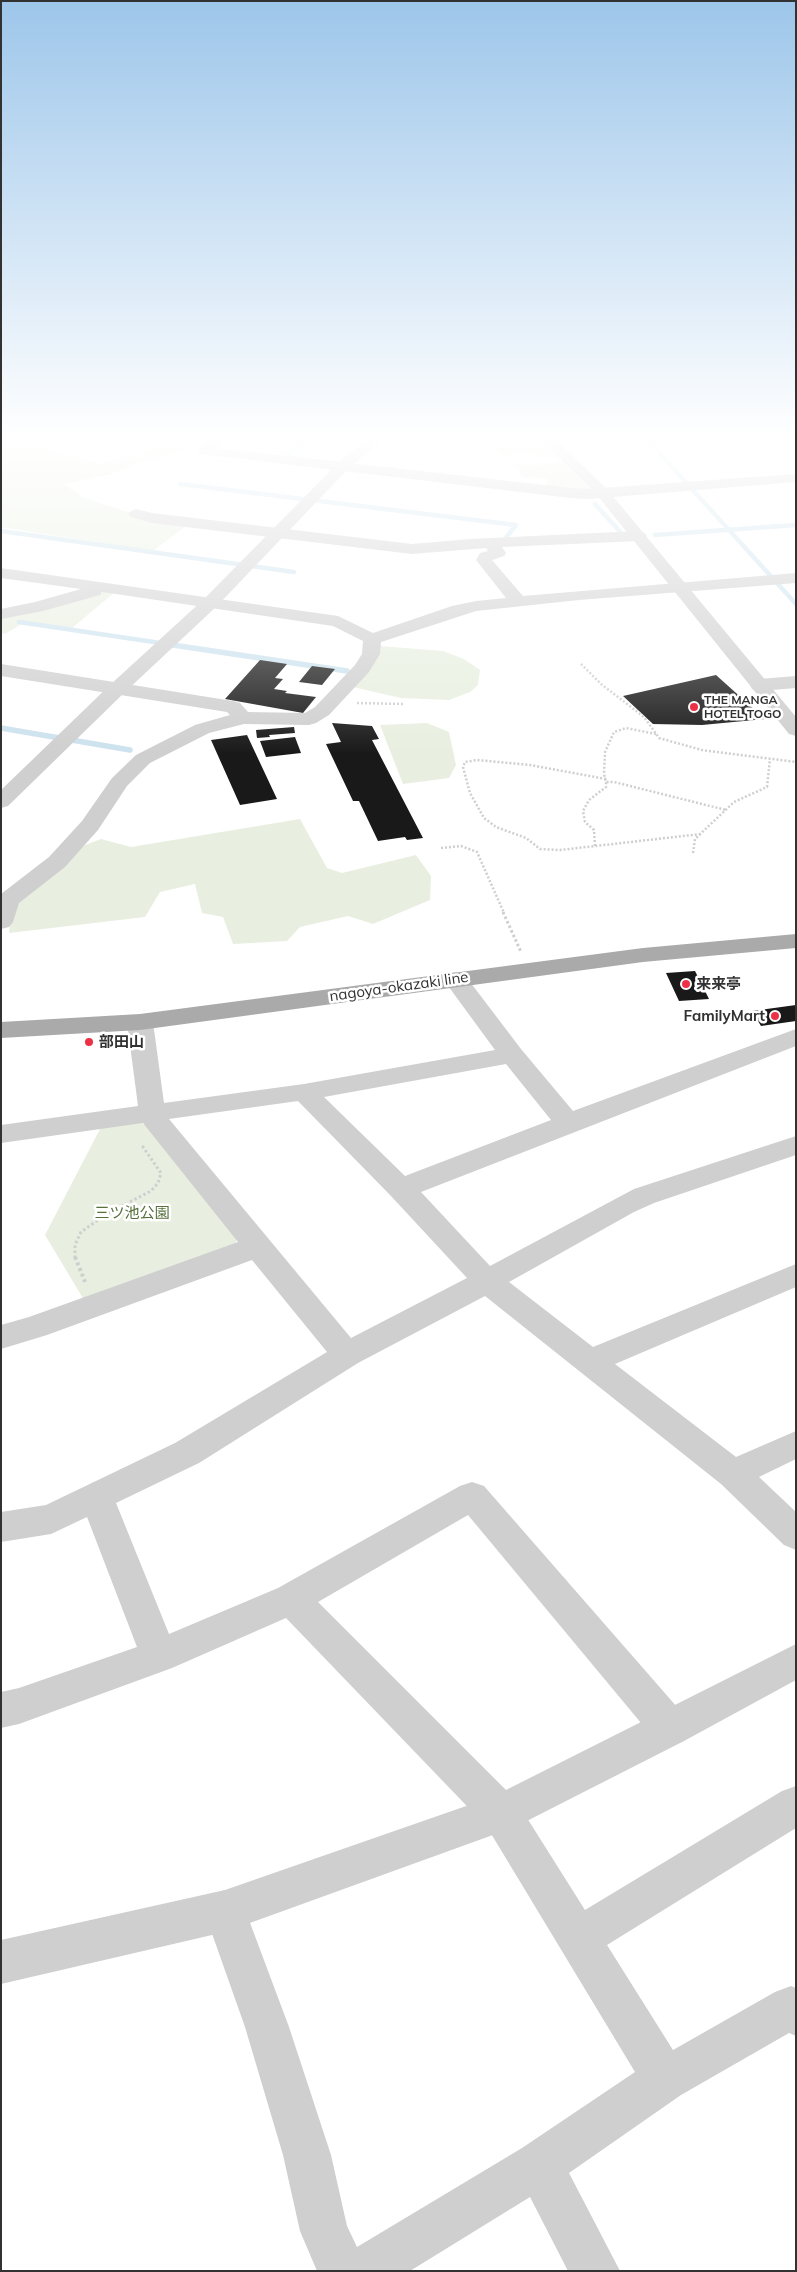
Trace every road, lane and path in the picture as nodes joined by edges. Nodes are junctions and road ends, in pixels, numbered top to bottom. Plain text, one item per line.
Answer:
1 (269, 542) edge
2 (349, 542) edge
3 (511, 542) edge
4 (643, 542) edge
5 (490, 543) junction
6 (1, 573) edge
7 (796, 578) edge
8 (679, 587) junction
9 (102, 588) junction
10 (518, 601) junction
11 (210, 603) junction
12 (1, 614) edge
13 (372, 639) junction
14 (582, 664) dead end
15 (1, 670) edge
16 (796, 682) edge
17 (759, 685) junction
18 (118, 688) junction
19 (404, 704) dead end
20 (319, 712) junction
21 (243, 718) junction
22 (796, 730) edge
23 (656, 734) junction
24 (770, 760) junction
25 (796, 762) edge
26 (606, 781) junction
27 (1, 802) edge
28 (726, 810) junction
29 (701, 834) junction
30 (595, 846) junction
31 (441, 848) dead end
32 (693, 853) dead end
33 (1, 922) edge
34 (796, 941) edge
35 (527, 970) junction
36 (454, 979) junction
37 (140, 1022) junction
38 (1, 1030) edge
39 (796, 1037) edge
40 (512, 1055) junction
41 (304, 1092) junction
42 (152, 1112) junction
43 (568, 1123) junction
44 (168, 1137) junction
45 (5, 1141) edge
46 (796, 1145) edge
47 (402, 1189) junction
48 (256, 1247) junction
49 (796, 1275) edge
50 (487, 1281) junction
51 (96, 1305) junction
52 (1, 1337) edge
53 (347, 1355) junction
54 (590, 1361) junction
55 (796, 1444) edge
56 (733, 1474) junction
57 (97, 1498) junction
58 (1, 1527) edge
59 (796, 1535) edge
60 (291, 1599) junction
61 (159, 1656) junction
62 (796, 1661) edge
63 (1, 1710) edge
64 (670, 1728) junction
65 (796, 1805) edge
66 (501, 1812) junction
67 (225, 1912) junction
68 (578, 1938) junction
69 (1, 1962) edge
70 (796, 2014) edge
71 (665, 2079) junction
72 (539, 2165) junction
73 (343, 2271) edge
74 (364, 2271) edge
75 (595, 2271) edge

1 - 11 street
2 - 5 street
3 - 5 street
4 - 8 street
5 - 10 street
6 - 9 street
7 - 8 street
8 - 10 street
8 - 17 street
9 - 11 street
9 - 12 street
10 - 13 street
11 - 13 street
11 - 18 street
13 - 20 street
14 - 23 path
15 - 18 street
16 - 17 street
17 - 22 street
18 - 21 street
18 - 27 street
19 - 20 path
20 - 21 street
21 - 33 street
23 - 24 path
23 - 26 path
24 - 25 path
24 - 28 path
26 - 28 path
26 - 30 path
26 - 30 path
28 - 29 path
29 - 30 path
29 - 32 path
31 - 35 path
34 - 35 main road, nagoya-okazaki line
35 - 36 main road, nagoya-okazaki line
36 - 37 main road, nagoya-okazaki line
36 - 40 street
37 - 38 main road, nagoya-okazaki line
37 - 42 street
39 - 43 street
40 - 41 street
40 - 43 street
41 - 42 street
41 - 47 street
42 - 44 street
42 - 45 street
43 - 47 street
44 - 48 street
44 - 51 path
46 - 50 street
47 - 50 street
48 - 51 street
48 - 53 street
49 - 54 street
50 - 53 street
50 - 54 street
51 - 52 street
53 - 57 street
54 - 56 street
55 - 56 street
56 - 59 street
57 - 58 street
57 - 61 street
60 - 61 street
60 - 64 street
60 - 66 street
61 - 63 street
62 - 64 street
64 - 66 street
65 - 68 street
66 - 67 street
66 - 68 street
67 - 69 street
67 - 73 street
68 - 71 street
70 - 71 street
71 - 72 street
72 - 74 street
72 - 75 street

